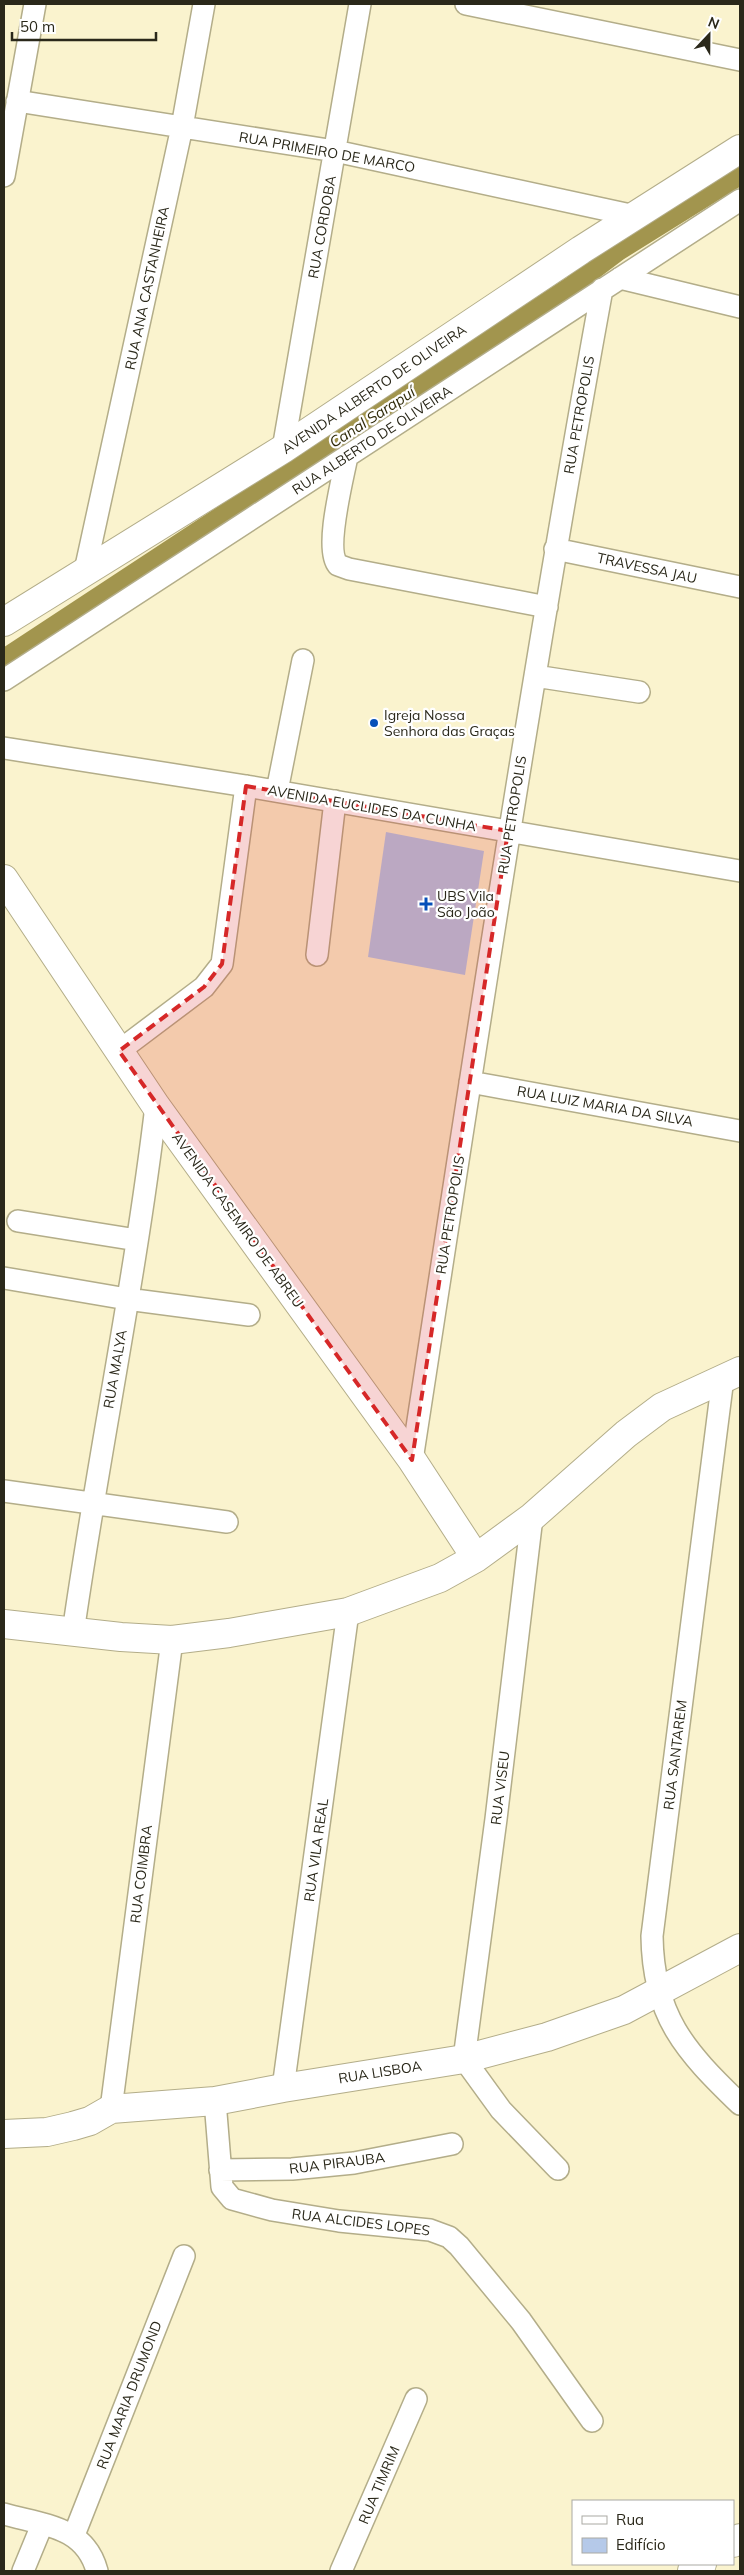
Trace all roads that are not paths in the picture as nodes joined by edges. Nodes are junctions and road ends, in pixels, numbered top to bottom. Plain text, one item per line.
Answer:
1 (35, 4) edge
2 (204, 4) edge
3 (360, 4) edge
4 (466, 4) edge
5 (740, 60) edge
6 (17, 101) junction
7 (182, 127) junction
8 (740, 149) edge
9 (335, 151) junction
10 (4, 176) edge
11 (740, 200) edge
12 (635, 216) junction
13 (620, 278) junction
14 (602, 289) junction
15 (740, 307) edge
16 (284, 449) junction
17 (348, 456) junction
18 (555, 549) junction
19 (85, 572) junction
20 (740, 587) edge
21 (547, 607) junction
22 (4, 622) edge
23 (303, 660) dead end
24 (535, 676) junction
25 (4, 680) edge
26 (639, 692) dead end
27 (4, 748) edge
28 (246, 786) junction
29 (277, 791) junction
30 (335, 800) junction
31 (508, 831) junction
32 (740, 871) edge
33 (4, 879) edge
34 (317, 955) dead end
35 (119, 1051) junction
36 (470, 1082) junction
37 (156, 1106) junction
38 (740, 1131) edge
39 (18, 1221) dead end
40 (137, 1240) junction
41 (4, 1278) edge
42 (127, 1299) junction
43 (249, 1315) dead end
44 (732, 1375) edge
45 (412, 1460) junction
46 (4, 1491) edge
47 (91, 1503) junction
48 (532, 1517) junction
49 (227, 1522) dead end
50 (476, 1558) junction
51 (348, 1612) junction
52 (4, 1624) edge
53 (73, 1632) junction
54 (172, 1640) junction
55 (740, 1948) edge
56 (657, 1992) junction
57 (464, 2059) junction
58 (283, 2088) junction
59 (215, 2101) junction
60 (740, 2104) edge
61 (111, 2109) junction
62 (4, 2134) edge
63 (452, 2144) dead end
64 (558, 2169) dead end
65 (220, 2170) junction
66 (184, 2256) dead end
67 (416, 2399) dead end
68 (592, 2421) dead end
69 (4, 2514) edge
70 (42, 2525) junction
71 (74, 2535) junction
72 (24, 2571) edge
73 (97, 2571) edge
74 (341, 2571) edge

1 - 6 street
2 - 7 street, RUA ANA CASTANHEIRA
3 - 9 street, RUA CORDOBA
4 - 5 street
6 - 7 street, RUA PRIMEIRO DE MARCO
6 - 10 street
7 - 9 street, RUA PRIMEIRO DE MARCO
7 - 19 street, RUA ANA CASTANHEIRA
8 - 12 main road, AVENIDA ALBERTO DE OLIVEIRA
9 - 12 street, RUA PRIMEIRO DE MARCO
9 - 16 street, RUA CORDOBA
11 - 13 street, RUA ALBERTO DE OLIVEIRA
12 - 16 main road, AVENIDA ALBERTO DE OLIVEIRA
13 - 14 street, RUA ALBERTO DE OLIVEIRA
13 - 15 street
14 - 17 street, RUA ALBERTO DE OLIVEIRA
14 - 18 street, RUA PETROPOLIS
16 - 19 main road, AVENIDA ALBERTO DE OLIVEIRA
17 - 21 street
17 - 25 street, RUA ALBERTO DE OLIVEIRA
18 - 20 street, TRAVESSA JAU
18 - 21 street, RUA PETROPOLIS
19 - 22 main road, AVENIDA ALBERTO DE OLIVEIRA
21 - 24 street, RUA PETROPOLIS
23 - 29 street
24 - 26 street
24 - 31 street, RUA PETROPOLIS
27 - 28 street, AVENIDA EUCLIDES DA CUNHA
28 - 29 street, AVENIDA EUCLIDES DA CUNHA
28 - 35 street
29 - 30 street, AVENIDA EUCLIDES DA CUNHA
30 - 31 street, AVENIDA EUCLIDES DA CUNHA
30 - 34 street
31 - 32 street, AVENIDA EUCLIDES DA CUNHA
31 - 36 street, RUA PETROPOLIS
33 - 35 main road, AVENIDA CASEMIRO DE ABREU
35 - 37 main road, AVENIDA CASEMIRO DE ABREU
36 - 38 street, RUA LUIZ MARIA DA SILVA
36 - 45 street, RUA PETROPOLIS
37 - 40 street, RUA MALYA
37 - 45 main road, AVENIDA CASEMIRO DE ABREU
39 - 40 street
40 - 42 street, RUA MALYA
41 - 42 street
42 - 43 street
42 - 47 street, RUA MALYA
44 - 48 main road
44 - 56 street, RUA SANTAREM
45 - 50 main road, AVENIDA CASEMIRO DE ABREU
46 - 47 street
47 - 49 street
47 - 53 street, RUA MALYA
48 - 50 main road
48 - 57 street, RUA VISEU
50 - 51 main road
51 - 54 main road
51 - 58 street, RUA VILA REAL
52 - 53 main road
53 - 54 main road
54 - 61 street, RUA COIMBRA
55 - 56 main road, RUA LISBOA
56 - 57 main road, RUA LISBOA
56 - 60 street, RUA SANTAREM
57 - 58 main road, RUA LISBOA
57 - 64 street
58 - 59 main road, RUA LISBOA
59 - 61 main road, RUA LISBOA
59 - 65 street, RUA ALCIDES LOPES
61 - 62 main road, RUA LISBOA
63 - 65 street, RUA PIRAUBA
65 - 68 street, RUA ALCIDES LOPES
66 - 71 street, RUA MARIA DRUMOND
67 - 74 street, RUA TIMRIM
69 - 70 street
70 - 71 street
70 - 72 street
71 - 73 street

